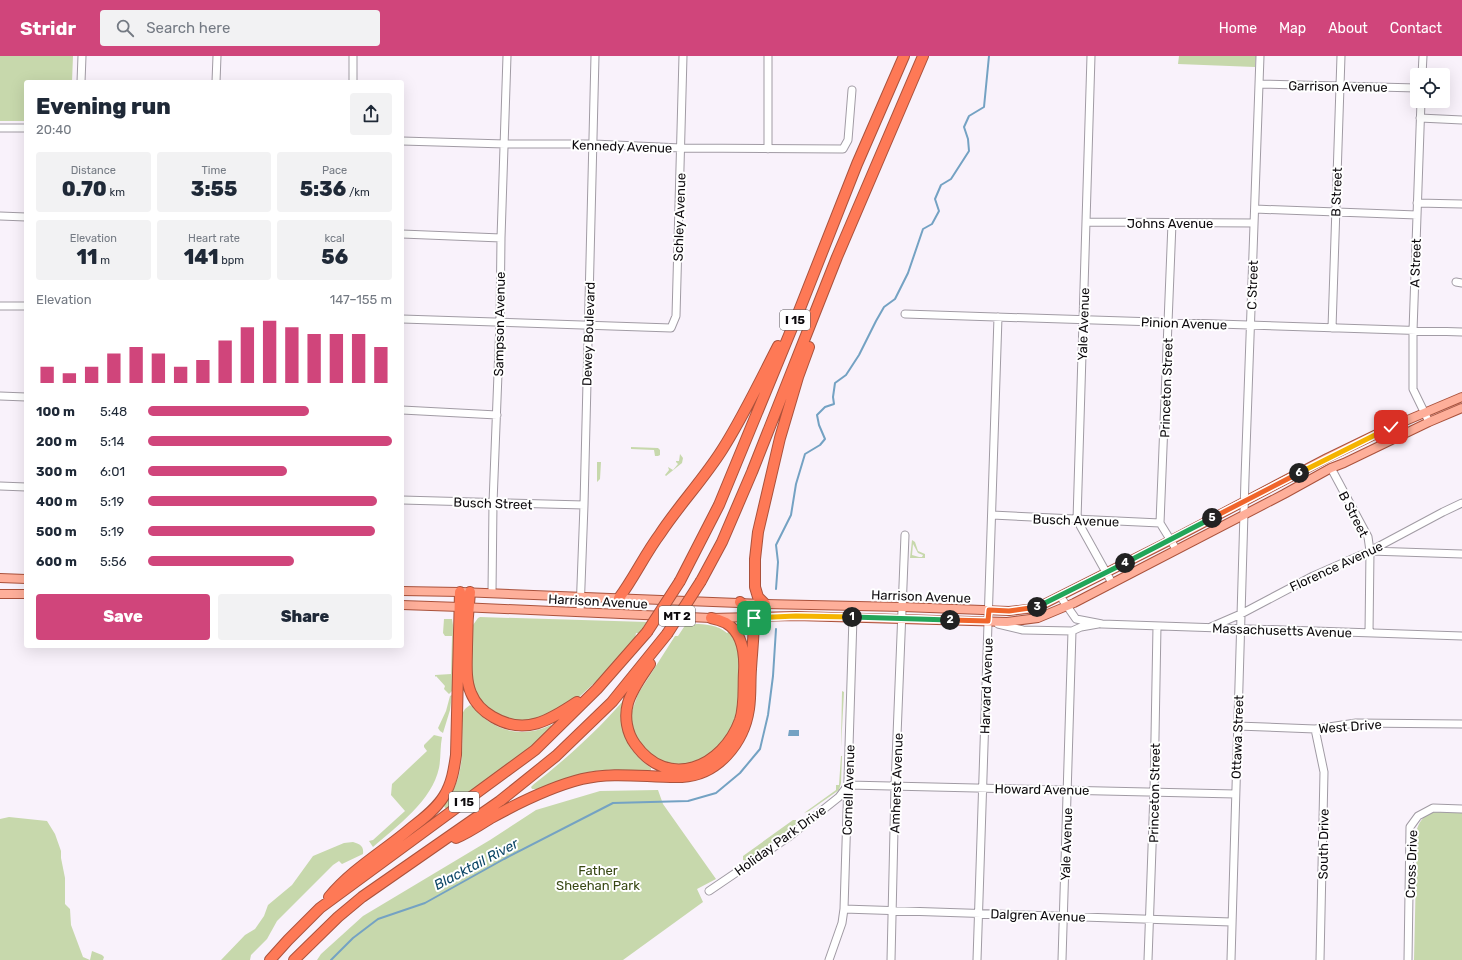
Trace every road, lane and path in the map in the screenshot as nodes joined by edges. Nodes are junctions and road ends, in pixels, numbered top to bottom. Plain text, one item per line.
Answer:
1 (82, 56) edge
2 (217, 56) edge
3 (353, 56) edge
4 (507, 56) edge
5 (595, 56) edge
6 (683, 56) edge
7 (768, 56) edge
8 (904, 56) edge
9 (924, 56) edge
10 (1091, 56) edge
11 (1260, 56) edge
12 (1341, 56) edge
13 (1423, 56) edge
14 (1422, 68) edge
15 (81, 80) edge
16 (216, 80) edge
17 (353, 80) edge
18 (1259, 84) junction
19 (1340, 86) junction
20 (1410, 88) edge
21 (852, 90) dead end
22 (1421, 108) edge
23 (1420, 118) junction
24 (1462, 120) edge
25 (0, 128) edge
26 (24, 128) edge
27 (404, 141) edge
28 (505, 144) junction
29 (594, 144) junction
30 (681, 148) junction
31 (768, 148) junction
32 (1417, 203) junction
33 (1462, 204) edge
34 (1255, 209) junction
35 (1335, 212) junction
36 (1417, 215) junction
37 (0, 216) edge
38 (24, 217) edge
39 (1086, 222) junction
40 (1172, 223) junction
41 (1254, 223) junction
42 (404, 234) edge
43 (501, 238) junction
44 (837, 257) junction
45 (0, 306) edge
46 (24, 306) edge
47 (799, 311) junction
48 (905, 314) dead end
49 (998, 317) junction
50 (404, 319) edge
51 (1083, 320) junction
52 (500, 322) junction
53 (1168, 323) junction
54 (1250, 325) junction
55 (589, 326) junction
56 (1332, 328) junction
57 (1412, 331) junction
58 (1462, 332) edge
59 (0, 396) edge
60 (24, 397) edge
61 (1462, 397) edge
62 (1462, 408) edge
63 (404, 410) edge
64 (1424, 412) junction
65 (497, 415) junction
66 (1429, 422) junction
67 (1331, 468) junction
68 (0, 486) edge
69 (24, 487) edge
70 (404, 500) edge
71 (493, 503) junction
72 (1243, 503) junction
73 (1462, 503) edge
74 (584, 505) junction
75 (992, 515) junction
76 (1243, 515) junction
77 (1077, 520) junction
78 (1160, 523) junction
79 (905, 535) dead end
80 (1171, 540) junction
81 (1176, 549) junction
82 (1370, 551) junction
83 (1462, 554) edge
84 (1107, 573) junction
85 (0, 578) edge
86 (24, 579) edge
87 (1112, 583) junction
88 (404, 591) edge
89 (465, 592) junction
90 (492, 593) junction
91 (0, 594) edge
92 (24, 594) edge
93 (580, 596) junction
94 (1060, 596) junction
95 (619, 598) junction
96 (740, 602) junction
97 (765, 604) junction
98 (404, 606) edge
99 (903, 606) junction
100 (1066, 606) junction
101 (464, 607) junction
102 (989, 610) junction
103 (580, 612) junction
104 (1241, 614) junction
105 (853, 617) junction
106 (711, 618) junction
107 (754, 618) junction
108 (903, 618) junction
109 (988, 621) junction
110 (1102, 624) junction
111 (1157, 626) junction
112 (1209, 628) junction
113 (1240, 629) junction
114 (1072, 631) junction
115 (667, 634) junction
116 (1369, 634) junction
117 (1462, 636) edge
118 (597, 689) junction
119 (1462, 724) edge
120 (1237, 726) junction
121 (1316, 729) junction
122 (848, 785) junction
123 (896, 786) junction
124 (983, 788) junction
125 (1068, 790) junction
126 (1154, 792) junction
127 (1235, 794) junction
128 (1462, 809) edge
129 (436, 846) junction
130 (709, 891) dead end
131 (320, 908) junction
132 (844, 908) junction
133 (892, 910) junction
134 (978, 913) junction
135 (1064, 916) junction
136 (1150, 919) junction
137 (1231, 922) junction
138 (270, 960) edge
139 (294, 960) edge
140 (829, 960) edge
141 (891, 960) edge
142 (977, 960) edge
143 (1062, 960) edge
144 (1148, 960) edge
145 (1231, 960) edge
146 (1320, 960) edge
147 (1408, 960) edge

1 - 15 street
2 - 16 street
3 - 17 street
4 - 28 street, Sampson Avenue
5 - 29 street, Dewey Boulevard
6 - 30 street, Schley Avenue
7 - 31 street
8 - 47 highway, I 15
9 - 44 highway, I 15
10 - 39 street, Yale Avenue
11 - 18 street, C Street
12 - 19 street, B Street
13 - 14 street
18 - 19 street, Garrison Avenue
18 - 34 street, C Street
19 - 20 street, Garrison Avenue
19 - 35 street, B Street
21 - 31 street, Kennedy Avenue
22 - 23 street, A Street
23 - 24 street
23 - 32 street, A Street
25 - 26 street
27 - 28 street, Kennedy Avenue
28 - 29 street, Kennedy Avenue
28 - 43 street, Sampson Avenue
29 - 30 street, Kennedy Avenue
29 - 55 street, Dewey Boulevard
30 - 31 street, Kennedy Avenue
30 - 55 street, Schley Avenue
32 - 33 street
32 - 36 street, A Street
34 - 35 street
34 - 41 street, C Street
35 - 36 street
35 - 56 street, B Street
36 - 57 street, A Street
37 - 38 street
39 - 40 street, Johns Avenue
39 - 51 street, Yale Avenue
40 - 41 street, Johns Avenue
40 - 53 street, Princeton Street
41 - 54 street, C Street
42 - 43 street
43 - 52 street, Sampson Avenue
44 - 97 highway
44 - 115 highway, I 15, bridge
45 - 46 street
47 - 95 highway
47 - 118 highway, I 15, bridge
48 - 49 street, Pinion Avenue
49 - 51 street, Pinion Avenue
49 - 75 street, Harvard Avenue
50 - 52 street
51 - 53 street, Pinion Avenue
51 - 77 street, Yale Avenue
52 - 55 street
52 - 65 street, Sampson Avenue
53 - 54 street, Pinion Avenue
53 - 78 street, Princeton Street
54 - 56 street, Pinion Avenue
54 - 72 street, C Street
55 - 74 street, Dewey Boulevard
56 - 57 street, Pinion Avenue
57 - 58 street, Pinion Avenue
57 - 64 street, A Street
59 - 60 street
61 - 64 main road, Harrison Avenue
62 - 66 main road, Harrison Avenue
63 - 65 street
64 - 66 street, A Street
64 - 72 main road, Harrison Avenue
65 - 71 street, Sampson Avenue
66 - 67 main road, Harrison Avenue
67 - 76 main road, Harrison Avenue
67 - 82 street, B Street
68 - 69 street
70 - 71 street, Busch Street
71 - 74 street, Busch Street
71 - 90 street, Sampson Avenue
72 - 76 street, C Street
72 - 80 main road, Harrison Avenue
73 - 82 street, Florence Avenue
74 - 93 street, Dewey Boulevard
75 - 77 street, Busch Avenue
75 - 102 street, Harvard Avenue
76 - 81 main road, Harrison Avenue
76 - 104 street, Ottawa Street
77 - 78 street, Busch Avenue
77 - 84 street
78 - 80 street
79 - 99 street, Amherst Avenue
80 - 81 street
80 - 84 main road, Harrison Avenue
81 - 87 main road, Harrison Avenue
82 - 83 street
82 - 104 street, Florence Avenue
82 - 116 street, B Street
84 - 87 street
84 - 94 main road, Harrison Avenue
85 - 86 main road
87 - 100 main road, Harrison Avenue
88 - 89 main road, Harrison Avenue
89 - 90 main road, Harrison Avenue
89 - 101 highway
90 - 93 main road, Harrison Avenue
91 - 92 main road
93 - 95 main road, Harrison Avenue
93 - 103 street, Dewey Boulevard
94 - 100 street, Massachusetts Avenue
94 - 102 main road, Harrison Avenue
95 - 96 main road, Harrison Avenue
96 - 97 main road, Harrison Avenue
96 - 107 highway
97 - 99 main road, Harrison Avenue
98 - 101 main road, Harrison Avenue / MT 2
99 - 102 main road, Harrison Avenue
99 - 108 street, Amherst Avenue
100 - 109 main road, Harrison Avenue
100 - 110 street, Massachusetts Avenue
101 - 103 main road, Harrison Avenue / MT 2
101 - 118 highway
101 - 131 highway
102 - 109 street, Harvard Avenue
103 - 106 main road, Harrison Avenue / MT 2
104 - 112 street, Florence Avenue
104 - 113 street, Ottawa Street
105 - 107 main road, Harrison Avenue
105 - 108 main road, Harrison Avenue
105 - 122 street, Cornell Avenue
106 - 107 main road, Harrison Avenue / MT 2
106 - 115 highway
107 - 129 highway
108 - 109 main road, Harrison Avenue
108 - 123 street, Amherst Avenue
109 - 114 street, Massachusetts Avenue
109 - 124 street, Harvard Avenue
110 - 111 street, Massachusetts Avenue
110 - 114 street, Massachusetts Avenue
111 - 112 street, Massachusetts Avenue
111 - 126 street, Princeton Street
112 - 113 street, Massachusetts Avenue
113 - 116 street, Massachusetts Avenue
113 - 120 street, Ottawa Street
114 - 125 street, Yale Avenue
115 - 129 highway, I 15
116 - 117 street, Massachusetts Avenue
118 - 131 highway, I 15
119 - 121 street, West Drive
120 - 121 street, West Drive
120 - 127 street, Ottawa Street
121 - 146 street, South Drive
122 - 123 street, Howard Avenue
122 - 130 street, Holiday Park Drive
122 - 132 street, Cornell Avenue
123 - 124 street, Howard Avenue
123 - 133 street, Amherst Avenue
124 - 125 street, Howard Avenue
124 - 134 street, Harvard Avenue
125 - 126 street, Howard Avenue
125 - 135 street, Yale Avenue
126 - 127 street, Howard Avenue
126 - 136 street, Princeton Street
127 - 137 street, Ottawa Street
128 - 147 street, Cross Drive
129 - 139 highway, I 15
131 - 138 highway, I 15
132 - 133 street, Dalgren Avenue
132 - 140 street, Cornell Avenue
133 - 134 street, Dalgren Avenue
133 - 141 street, Amherst Avenue
134 - 135 street, Dalgren Avenue
134 - 142 street, Harvard Avenue
135 - 136 street, Dalgren Avenue
135 - 143 street, Yale Avenue
136 - 137 street, Dalgren Avenue
136 - 144 street, Princeton Street
137 - 145 street, Ottawa Street

